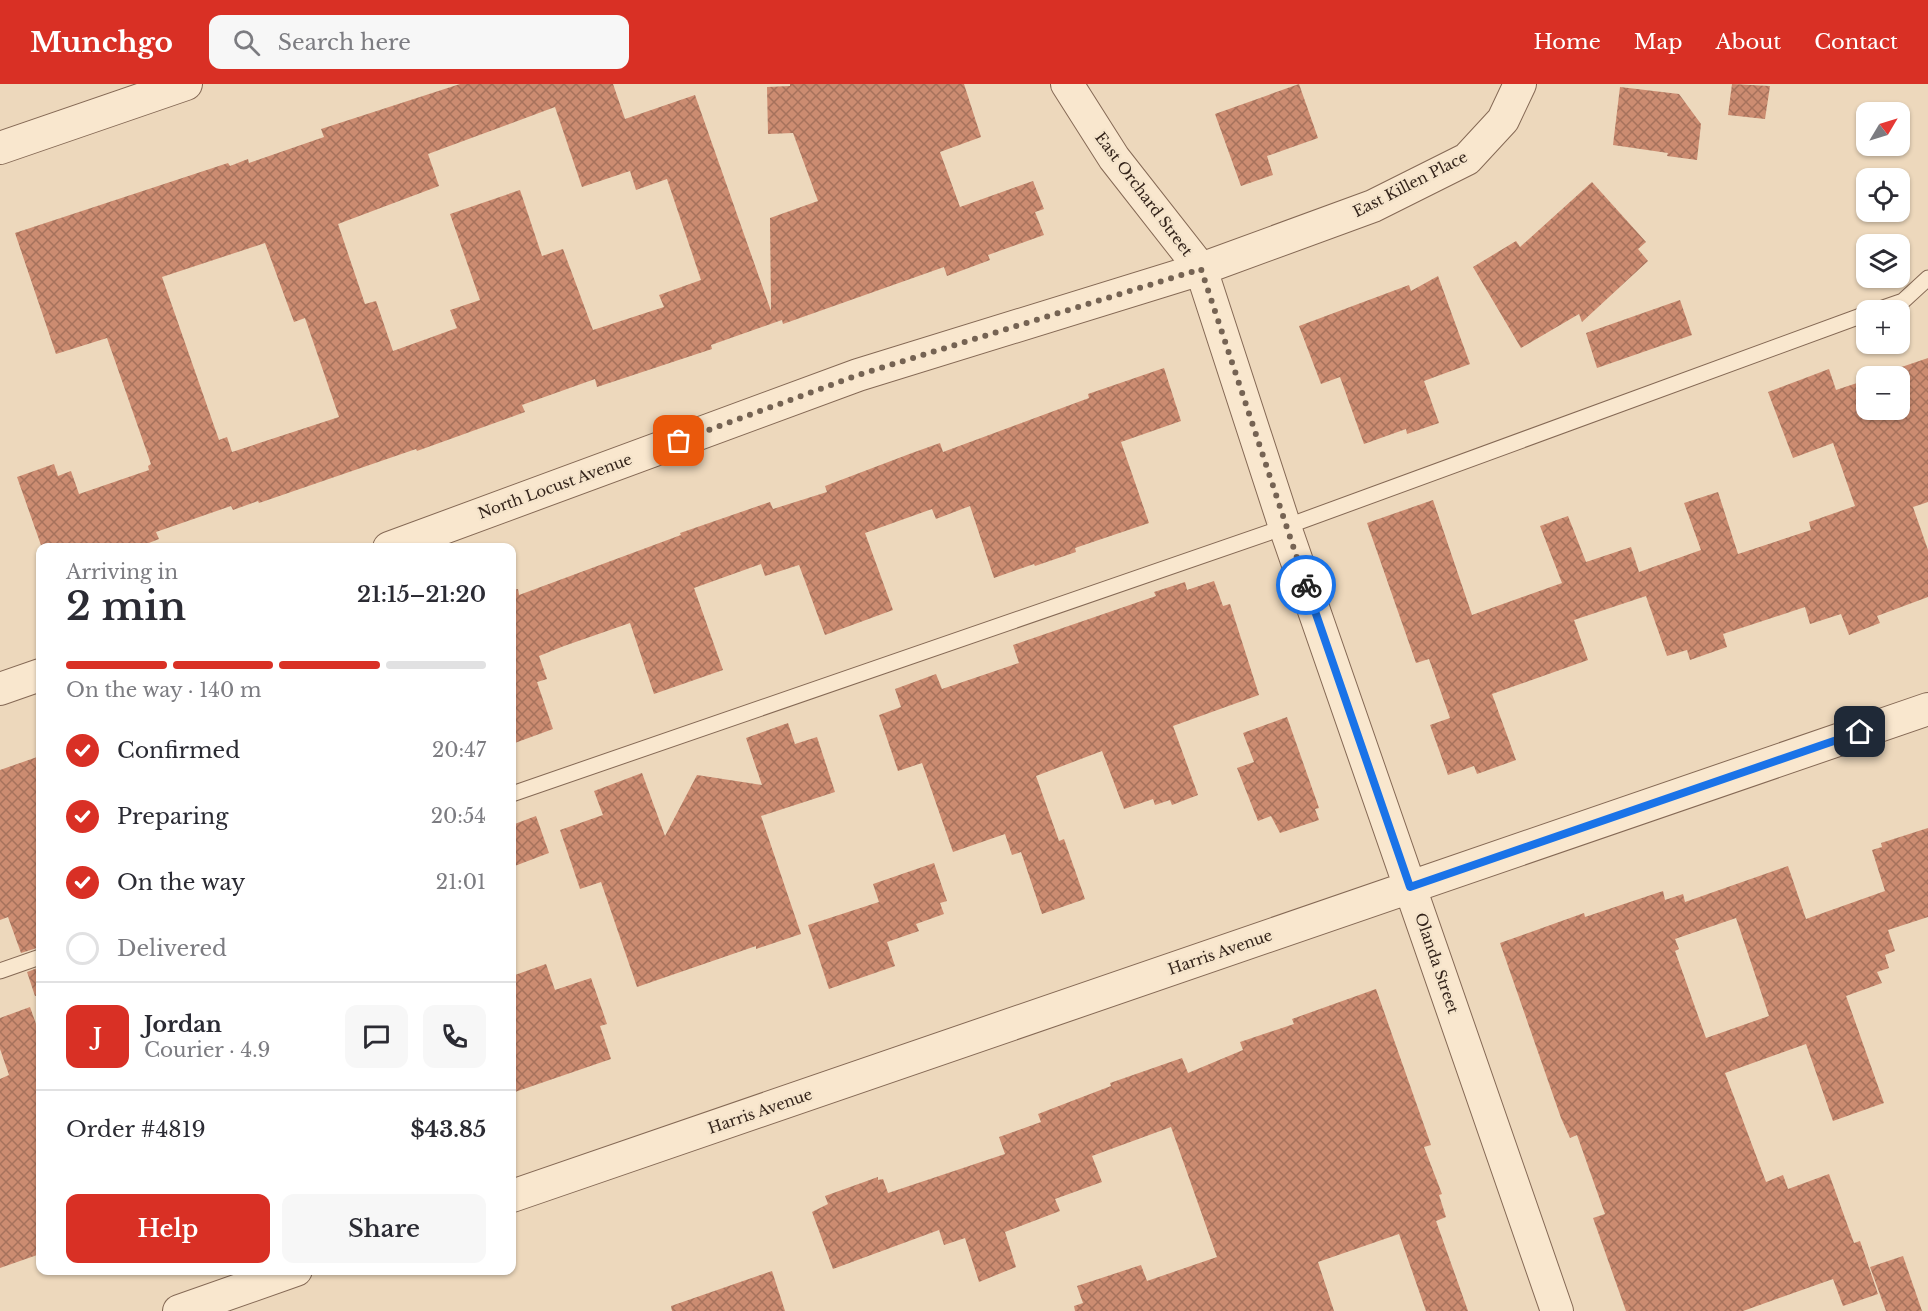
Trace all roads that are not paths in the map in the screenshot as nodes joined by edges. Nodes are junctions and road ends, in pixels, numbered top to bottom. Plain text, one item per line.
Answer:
1 (186, 84) edge
2 (1067, 84) edge
3 (1520, 84) edge
4 (0, 148) edge
5 (1201, 269) junction
6 (1928, 278) edge
7 (1904, 300) edge
8 (1856, 318) edge
9 (1283, 520) junction
10 (403, 543) edge
11 (36, 676) edge
12 (0, 689) edge
13 (1928, 709) edge
14 (516, 793) edge
15 (1410, 887) junction
16 (36, 958) edge
17 (0, 971) edge
18 (516, 1195) edge
19 (282, 1275) edge
20 (179, 1311) edge
21 (1557, 1311) edge

1 - 4 street
2 - 5 street, East Orchard Street
3 - 5 street, East Killen Place
5 - 9 street, East Orchard Street
5 - 10 street, North Locust Avenue
6 - 7 lane
8 - 9 lane
9 - 14 lane
9 - 15 street, Olanda Street
11 - 12 street
13 - 15 street, Harris Avenue
15 - 18 street, Harris Avenue
15 - 21 street, Olanda Street
16 - 17 lane
19 - 20 street

